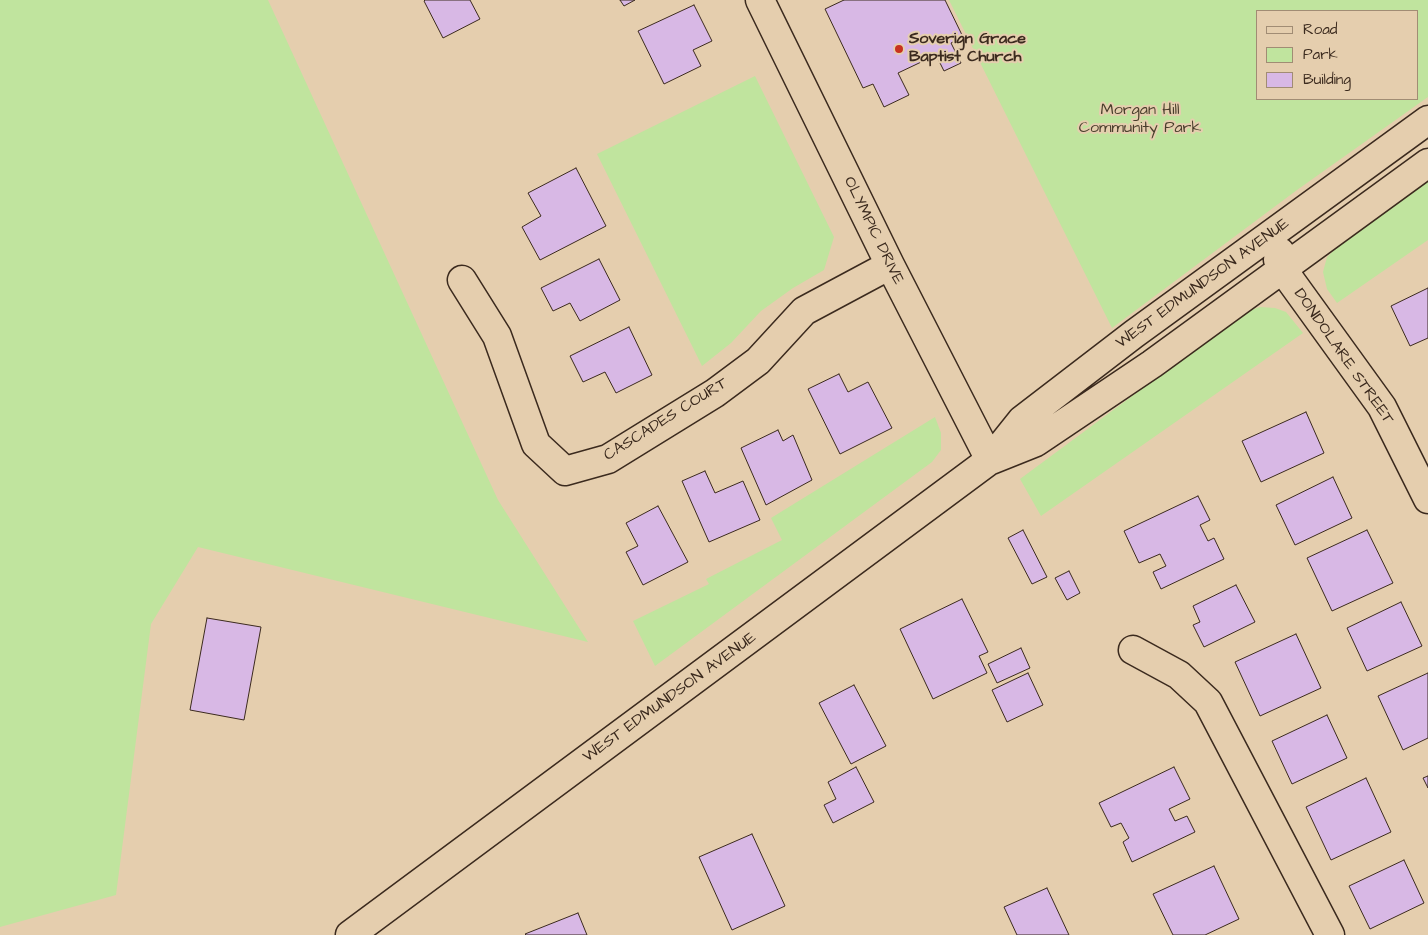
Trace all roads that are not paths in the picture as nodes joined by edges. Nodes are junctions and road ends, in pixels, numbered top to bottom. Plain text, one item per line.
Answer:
1 (760, 0) edge
2 (1428, 120) edge
3 (1428, 163) edge
4 (1334, 188) junction
5 (890, 265) junction
6 (1283, 270) junction
7 (462, 280) dead end
8 (990, 460) junction
9 (1428, 499) edge
10 (1133, 650) dead end
11 (350, 935) edge
12 (1330, 935) edge

1 - 5 street, OLYMPIC DRIVE
2 - 4 street, WEST EDMUNDSON AVENUE
3 - 6 street, WEST EDMUNDSON AVENUE
4 - 6 street
4 - 8 street, WEST EDMUNDSON AVENUE
5 - 7 street, CASCADES COURT
5 - 8 street, OLYMPIC DRIVE
6 - 8 street, WEST EDMUNDSON AVENUE
6 - 9 street, DONDOLARE STREET
8 - 11 street, WEST EDMUNDSON AVENUE
10 - 12 street

